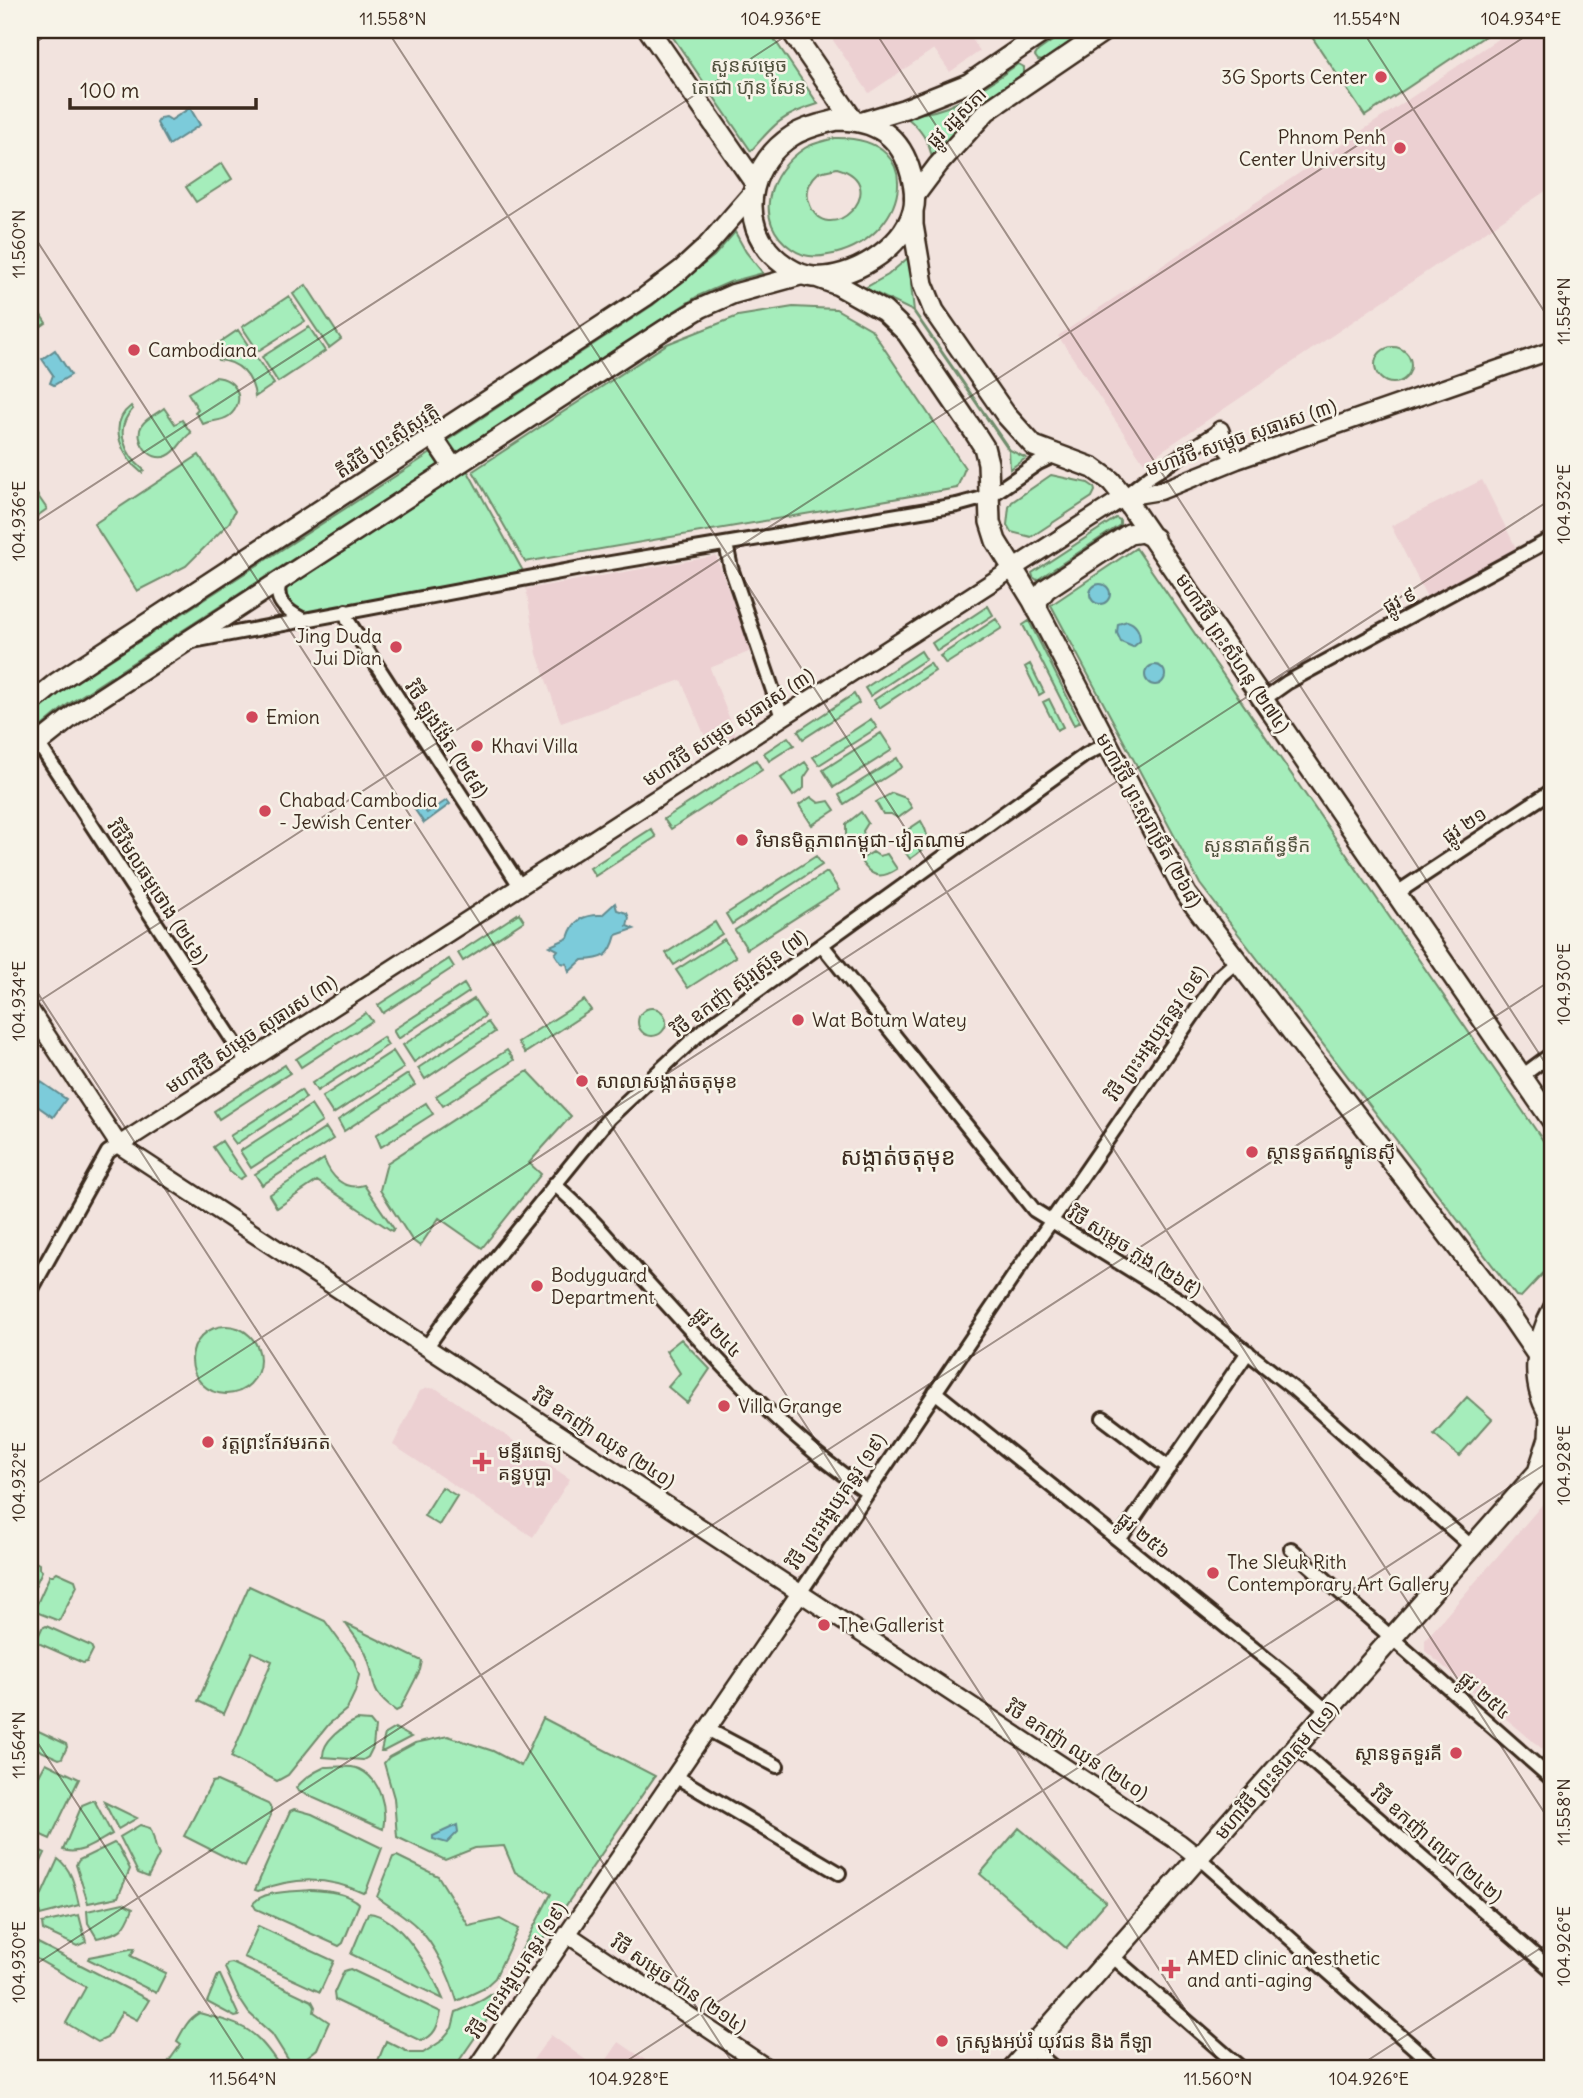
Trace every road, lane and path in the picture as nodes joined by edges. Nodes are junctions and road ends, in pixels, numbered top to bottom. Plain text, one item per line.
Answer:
1 (649, 30) edge
2 (792, 30) edge
3 (1047, 30) edge
4 (1106, 30) edge
5 (857, 121) junction
6 (753, 189) junction
7 (914, 204) junction
8 (809, 276) junction
9 (1553, 350) edge
10 (1220, 430) joint
11 (432, 436) junction
12 (1055, 455) junction
13 (1237, 460) junction
14 (453, 467) junction
15 (990, 496) junction
16 (1124, 497) junction
17 (1154, 538) junction
18 (1553, 538) edge
19 (726, 544) junction
20 (1013, 569) junction
21 (281, 580) junction
22 (346, 611) junction
23 (1038, 611) junction
24 (302, 619) junction
25 (186, 642) junction
26 (1264, 699) junction
27 (30, 704) edge
28 (782, 717) junction
29 (1106, 744) junction
30 (34, 747) edge
31 (1553, 790) edge
32 (520, 886) junction
33 (1396, 893) junction
34 (822, 945) junction
35 (1237, 961) junction
36 (30, 1010) edge
37 (1553, 1053) edge
38 (247, 1062) junction
39 (1522, 1076) junction
40 (1553, 1122) edge
41 (119, 1145) junction
42 (554, 1184) junction
43 (1052, 1222) junction
44 (30, 1292) edge
45 (1553, 1309) edge
46 (426, 1348) junction
47 (1248, 1352) junction
48 (1536, 1353) junction
49 (935, 1392) junction
50 (1103, 1418) dead end
51 (1552, 1418) edge
52 (1169, 1468) junction
53 (1546, 1468) edge
54 (868, 1492) junction
55 (1119, 1540) junction
56 (1472, 1547) junction
57 (1291, 1549) dead end
58 (800, 1593) junction
59 (1391, 1639) junction
60 (1327, 1711) junction
61 (707, 1729) junction
62 (1296, 1746) junction
63 (777, 1766) dead end
64 (674, 1776) junction
65 (1553, 1780) edge
66 (1199, 1858) junction
67 (839, 1873) dead end
68 (567, 1934) junction
69 (1112, 1956) junction
70 (1553, 1971) edge
71 (1031, 2048) junction
72 (475, 2068) edge
73 (767, 2068) edge
74 (1013, 2068) edge
75 (1054, 2068) edge
76 (1241, 2068) edge
77 (1437, 2068) edge

1 - 6 main road
2 - 5 main road
3 - 5 main road, ផ្លូវ រដ្ឋសភា
4 - 7 main road, ផ្លូវ រដ្ឋសភា
5 - 6 main road
5 - 7 main road
6 - 8 main road
6 - 11 main road, តីរវិថី ព្រះស៊ីសុវត្តិ
7 - 8 main road
7 - 12 main road, មហាវិថី ព្រះសីហនុ (២៧៤)
8 - 14 main road
8 - 15 main road, មហាវិថី ព្រះសុរាម្រឹត (២៦៨)
9 - 13 street, មហាវិថី សម្តេច សុធារស (៣)
10 - 13 street
10 - 16 street
11 - 14 main road
11 - 27 main road, តីរវិថី ព្រះស៊ីសុវត្តិ
12 - 15 street
12 - 16 main road, មហាវិថី ព្រះសីហនុ (២៧៤)
13 - 16 street, មហាវិថី សម្តេច សុធារស (៣)
14 - 21 main road
15 - 19 street
15 - 20 main road, មហាវិថី ព្រះសុរាម្រឹត (២៦៨)
16 - 17 main road, មហាវិថី ព្រះសីហនុ (២៧៤)
16 - 20 street, មហាវិថី សម្តេច សុធារស (៣)
17 - 23 main road
17 - 26 main road, មហាវិថី ព្រះសីហនុ (២៧៤)
18 - 26 street, ផ្លូវ ៩
19 - 22 street
19 - 28 street
20 - 23 main road, មហាវិថី ព្រះសុរាម្រឹត (២៦៨)
20 - 28 street, មហាវិថី សម្តេច សុធារស (៣)
21 - 24 street
21 - 25 main road
22 - 24 street
22 - 32 street, វិថី ឡុងង៉ែត (២៥៨)
23 - 29 main road, មហាវិថី ព្រះសុរាម្រឹត (២៦៨)
24 - 25 street
25 - 30 main road
26 - 33 main road, មហាវិថី ព្រះសីហនុ (២៧៤)
28 - 32 street, មហាវិថី សម្តេច សុធារស (៣)
29 - 34 street, វិថី ឧកញ៉ា ស៊ួរស៊្រុន (៧)
29 - 35 main road, មហាវិថី ព្រះសុរាម្រឹត (២៦៨)
30 - 38 street, វិថីវិមលធម្មថោង (២៤៦)
31 - 33 street, ផ្លូវ ២១
32 - 38 street, មហាវិថី សម្តេច សុធារស (៣)
33 - 39 main road, មហាវិថី ព្រះសីហនុ (២៧៤)
34 - 42 street, វិថី ឧកញ៉ា ស៊ួរស៊្រុន (៧)
34 - 43 street, វិថី សម្តេច ភួង (២៦៥)
35 - 43 street, វិថី ព្រះអង្គយុគន្ធរ (១៩)
35 - 48 main road, មហាវិថី ព្រះសុរាម្រឹត (២៦៨)
36 - 41 street, វិថី ឧកញ៉ា ឈុន (២៤០)
37 - 39 street
38 - 41 street, មហាវិថី សម្តេច សុធារស (៣)
39 - 40 main road, មហាវិថី ព្រះសីហនុ (២៧៤)
41 - 44 street, មហាវិថី សម្តេច សុធារស (៣)
41 - 46 street, វិថី ឧកញ៉ា ឈុន (២៤០)
42 - 46 street, វិថី ឧកញ៉ា ស៊ួរស៊្រុន (៧)
42 - 54 street, ផ្លូវ ២៤៤
43 - 47 street, វិថី សម្តេច ភួង (២៦៥)
43 - 49 street, វិថី ព្រះអង្គយុគន្ធរ (១៩)
45 - 48 main road
46 - 58 street, វិថី ឧកញ៉ា ឈុន (២៤០)
47 - 52 street
47 - 56 street, វិថី សម្តេច ភួង (២៦៥)
48 - 51 main road
49 - 54 street, វិថី ព្រះអង្គយុគន្ធរ (១៩)
49 - 55 street, ផ្លូវ ២៥៦
50 - 52 street
51 - 53 main road, មហាវិថី ព្រះនរោត្តម (៤១)
52 - 55 street
53 - 56 main road, មហាវិថី ព្រះនរោត្តម (៤១)
54 - 58 street, វិថី ព្រះអង្គយុគន្ធរ (១៩)
55 - 60 street, ផ្លូវ ២៥៦
56 - 59 main road, មហាវិថី ព្រះនរោត្តម (៤១)
57 - 59 street, ផ្លូវ ២៥៤
58 - 61 street, វិថី ព្រះអង្គយុគន្ធរ (១៩)
58 - 66 street, វិថី ឧកញ៉ា ឈុន (២៤០)
59 - 60 main road, មហាវិថី ព្រះនរោត្តម (៤១)
59 - 65 street, ផ្លូវ ២៥៤
60 - 62 main road, មហាវិថី ព្រះនរោត្តម (៤១)
61 - 63 street
61 - 64 street, វិថី ព្រះអង្គយុគន្ធរ (១៩)
62 - 66 main road, មហាវិថី ព្រះនរោត្តម (៤១)
62 - 70 street, វិថី ឧកញ៉ា ពេជ្រ (២៤២)
64 - 67 street
64 - 68 street, វិថី ព្រះអង្គយុគន្ធរ (១៩)
66 - 69 main road, មហាវិថី ព្រះនរោត្តម (៤១)
66 - 77 street
68 - 72 street, វិថី ព្រះអង្គយុគន្ធរ (១៩)
68 - 73 street, វិថី សម្តេច ប៉ាន (២១៤)
69 - 71 main road, មហាវិថី ព្រះនរោត្តម (៤១)
69 - 76 street
71 - 74 main road, មហាវិថី ព្រះនរោត្តម (៤១)
71 - 75 street

